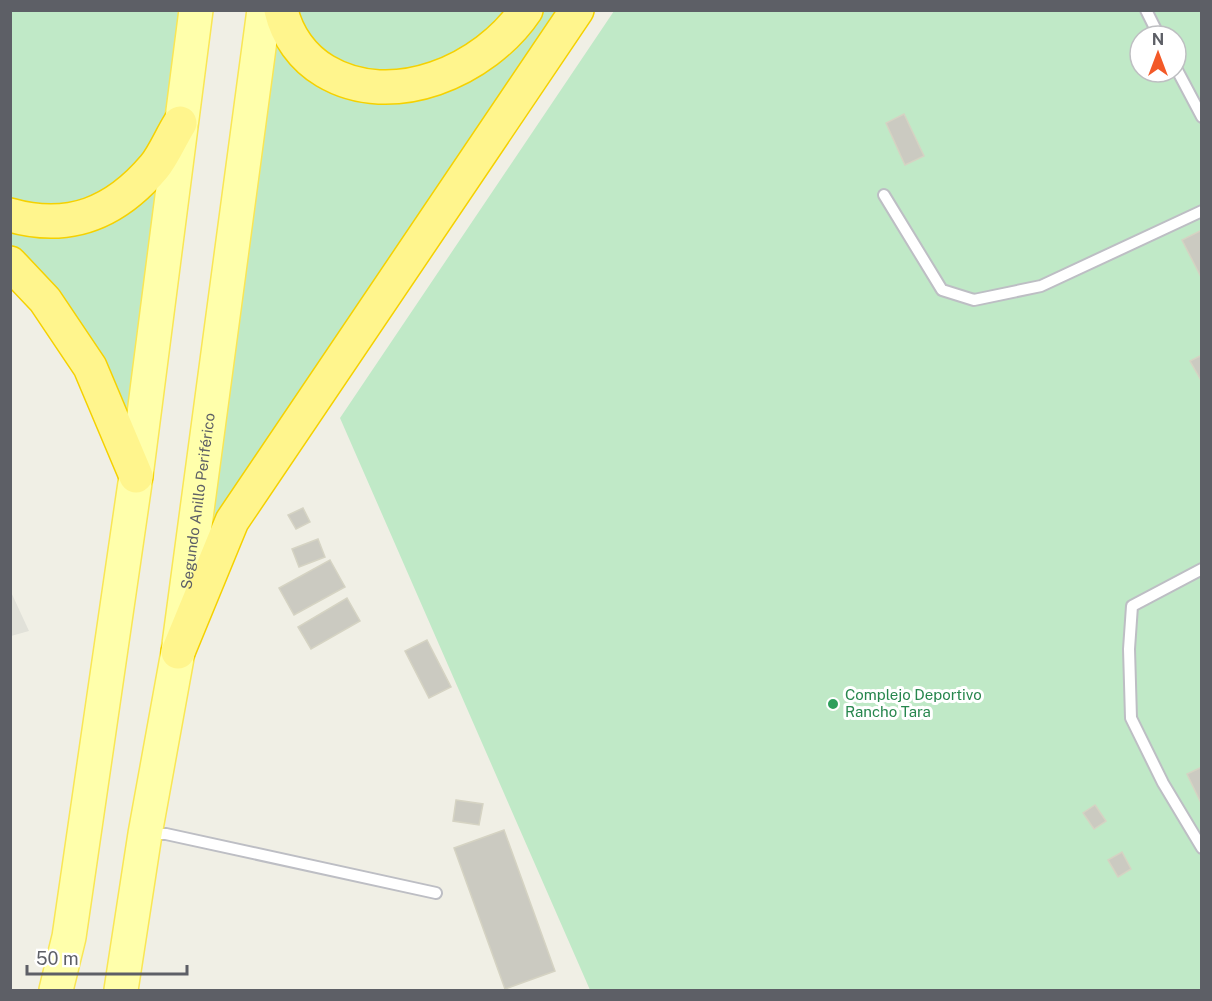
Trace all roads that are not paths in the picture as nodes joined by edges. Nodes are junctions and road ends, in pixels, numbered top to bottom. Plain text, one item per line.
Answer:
1 (196, 10) edge
2 (264, 10) edge
3 (281, 10) edge
4 (526, 10) edge
5 (577, 10) edge
6 (1146, 10) edge
7 (1153, 24) edge
8 (1184, 84) edge
9 (1202, 117) edge
10 (180, 123) junction
11 (884, 195) dead end
12 (1202, 211) edge
13 (10, 215) edge
14 (10, 263) edge
15 (136, 476) junction
16 (1202, 569) edge
17 (178, 652) junction
18 (145, 834) junction
19 (1202, 848) edge
20 (436, 893) dead end
21 (56, 990) edge
22 (121, 990) edge

1 - 10 main road
2 - 17 main road, Segundo Anillo Periférico
3 - 4 highway
5 - 17 highway
6 - 7 lane
8 - 9 lane
10 - 13 highway
10 - 15 main road
11 - 12 lane
14 - 15 highway
15 - 21 main road
16 - 19 lane
17 - 18 main road, Segundo Anillo Periférico
18 - 20 lane
18 - 22 main road, Segundo Anillo Periférico

